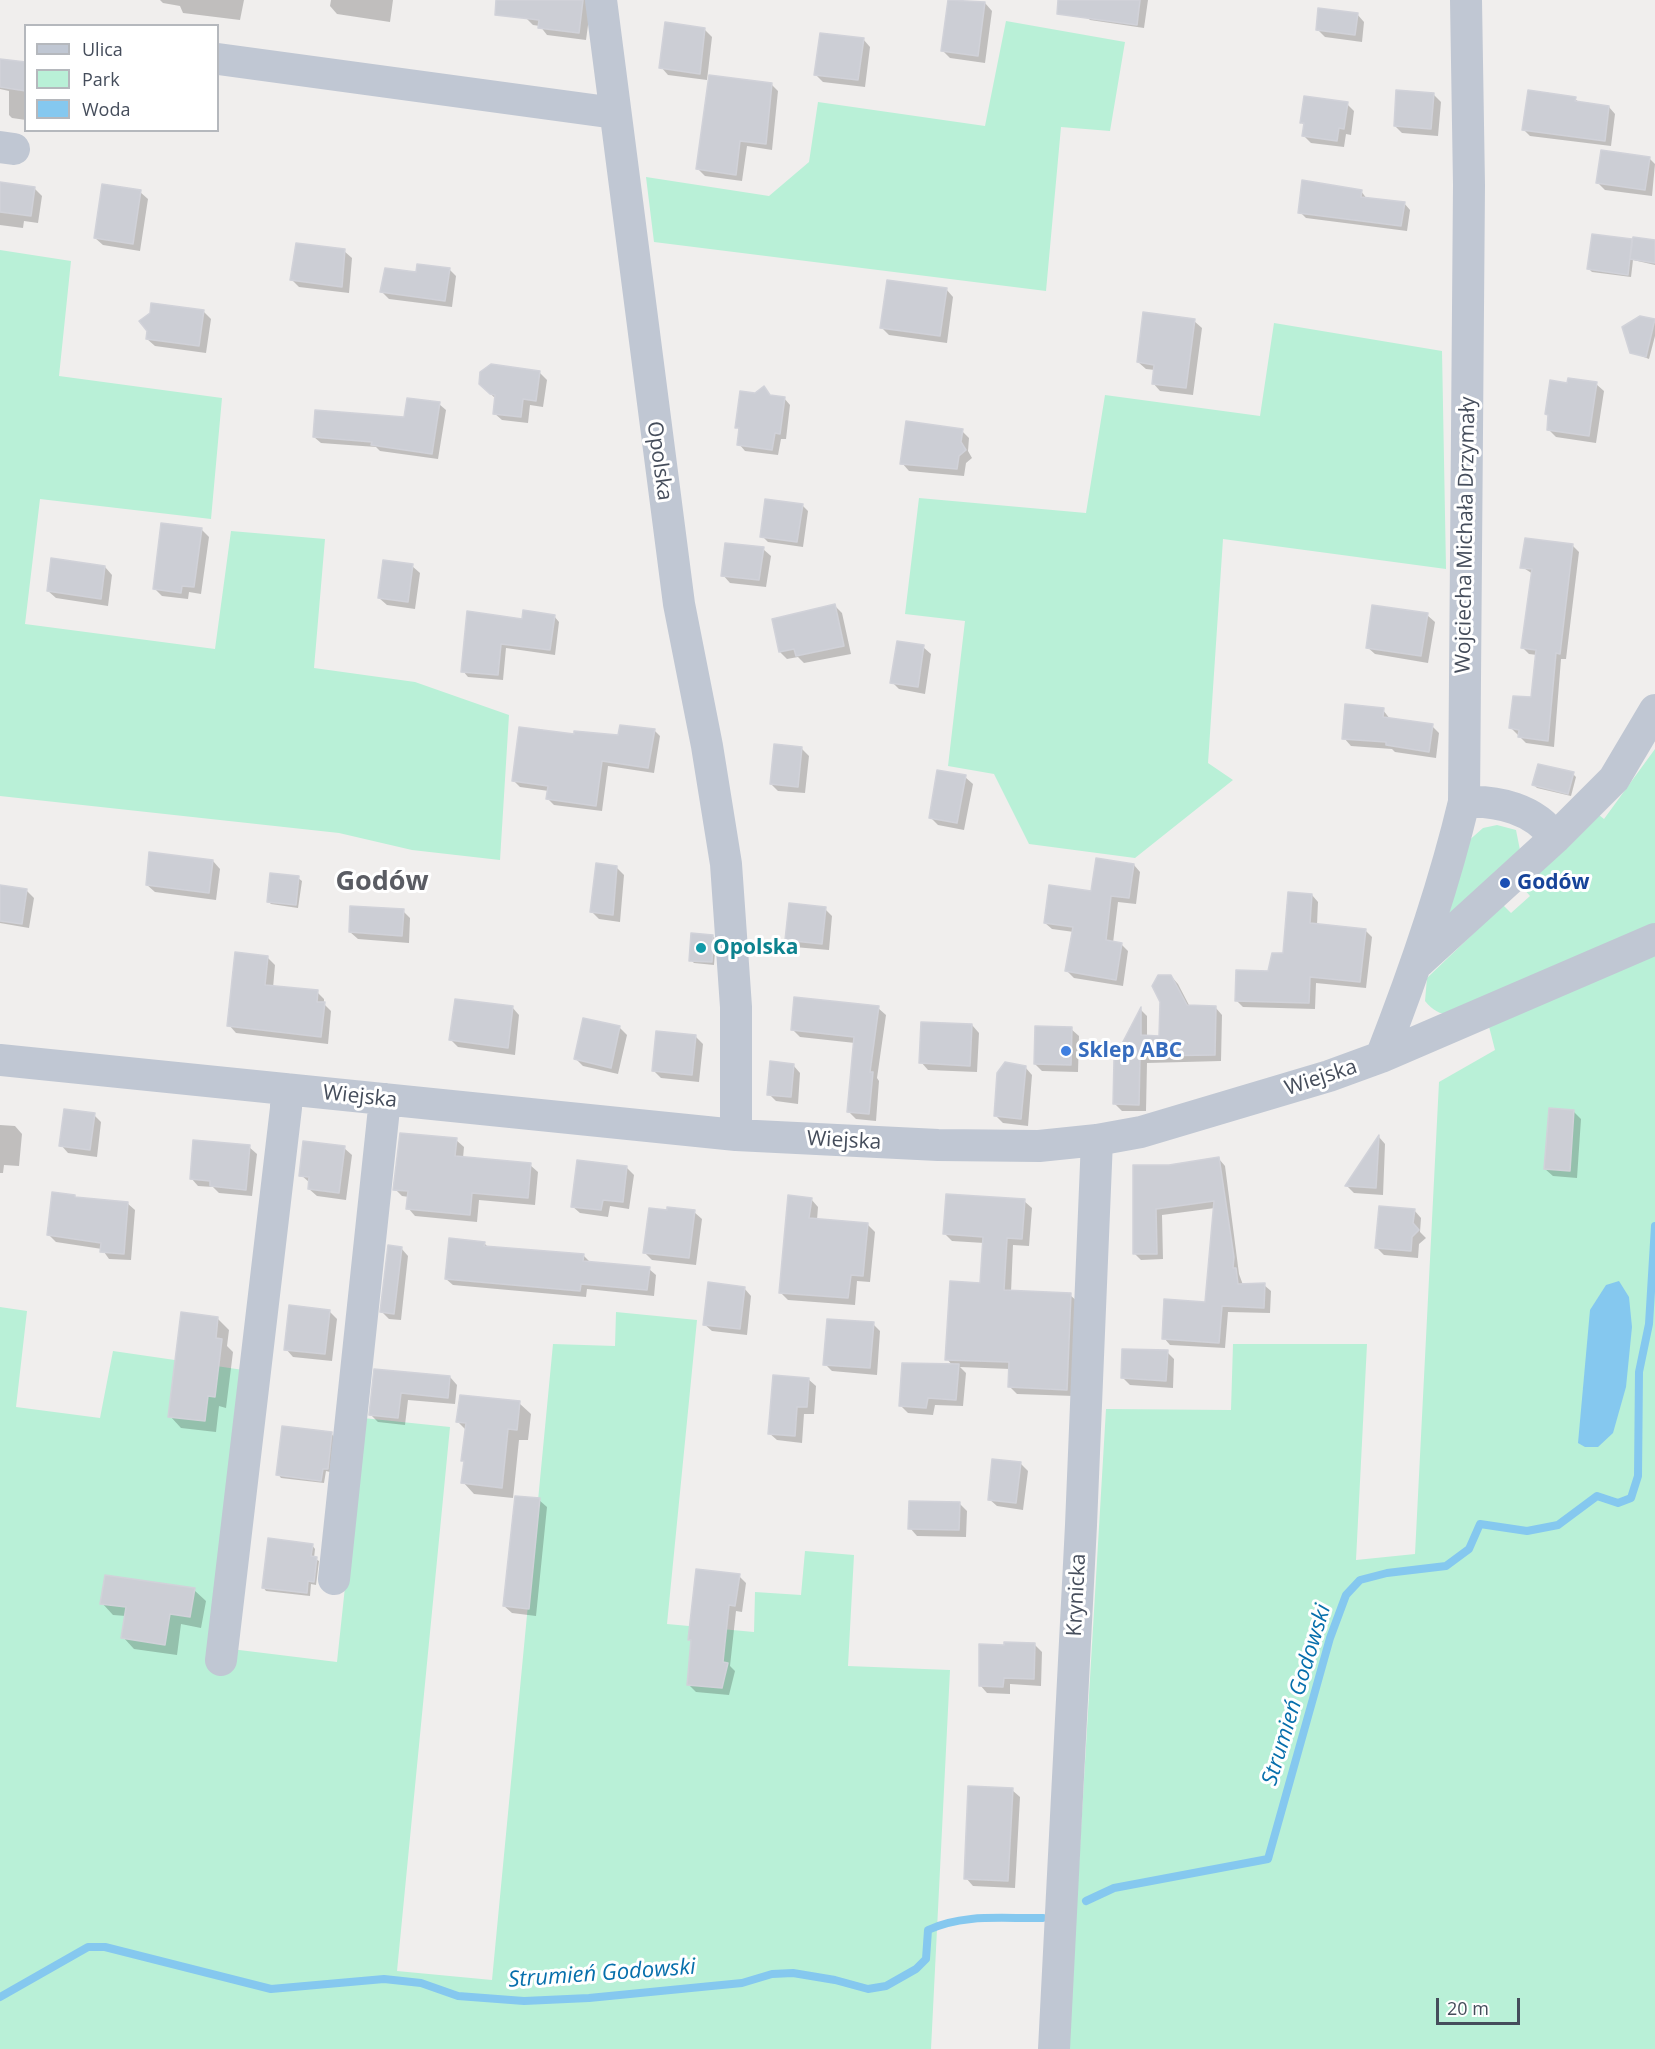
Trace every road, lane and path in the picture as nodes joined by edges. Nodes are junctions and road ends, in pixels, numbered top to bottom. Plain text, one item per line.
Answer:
1 (601, 0) edge
2 (1466, 0) edge
3 (219, 59) edge
4 (615, 112) junction
5 (1655, 710) edge
6 (1464, 802) junction
7 (1555, 838) junction
8 (1655, 939) edge
9 (1418, 963) junction
10 (1381, 1058) junction
11 (0, 1060) edge
12 (286, 1089) junction
13 (385, 1099) junction
14 (736, 1135) junction
15 (1096, 1140) junction
16 (334, 1579) dead end
17 (221, 1660) dead end
18 (1053, 2049) edge

1 - 4 street, Opolska
2 - 6 street, Wojciecha Michała Drzymały
3 - 4 street
4 - 14 street, Opolska
5 - 7 street
6 - 7 street
6 - 9 street, Wojciecha Michała Drzymały
7 - 9 street
8 - 10 street, Wiejska
9 - 10 street, Wojciecha Michała Drzymały
10 - 15 street, Wiejska
11 - 12 street, Wiejska
12 - 13 street, Wiejska
12 - 17 street
13 - 14 street, Wiejska
13 - 16 street
14 - 15 street, Wiejska
15 - 18 street, Krynicka

